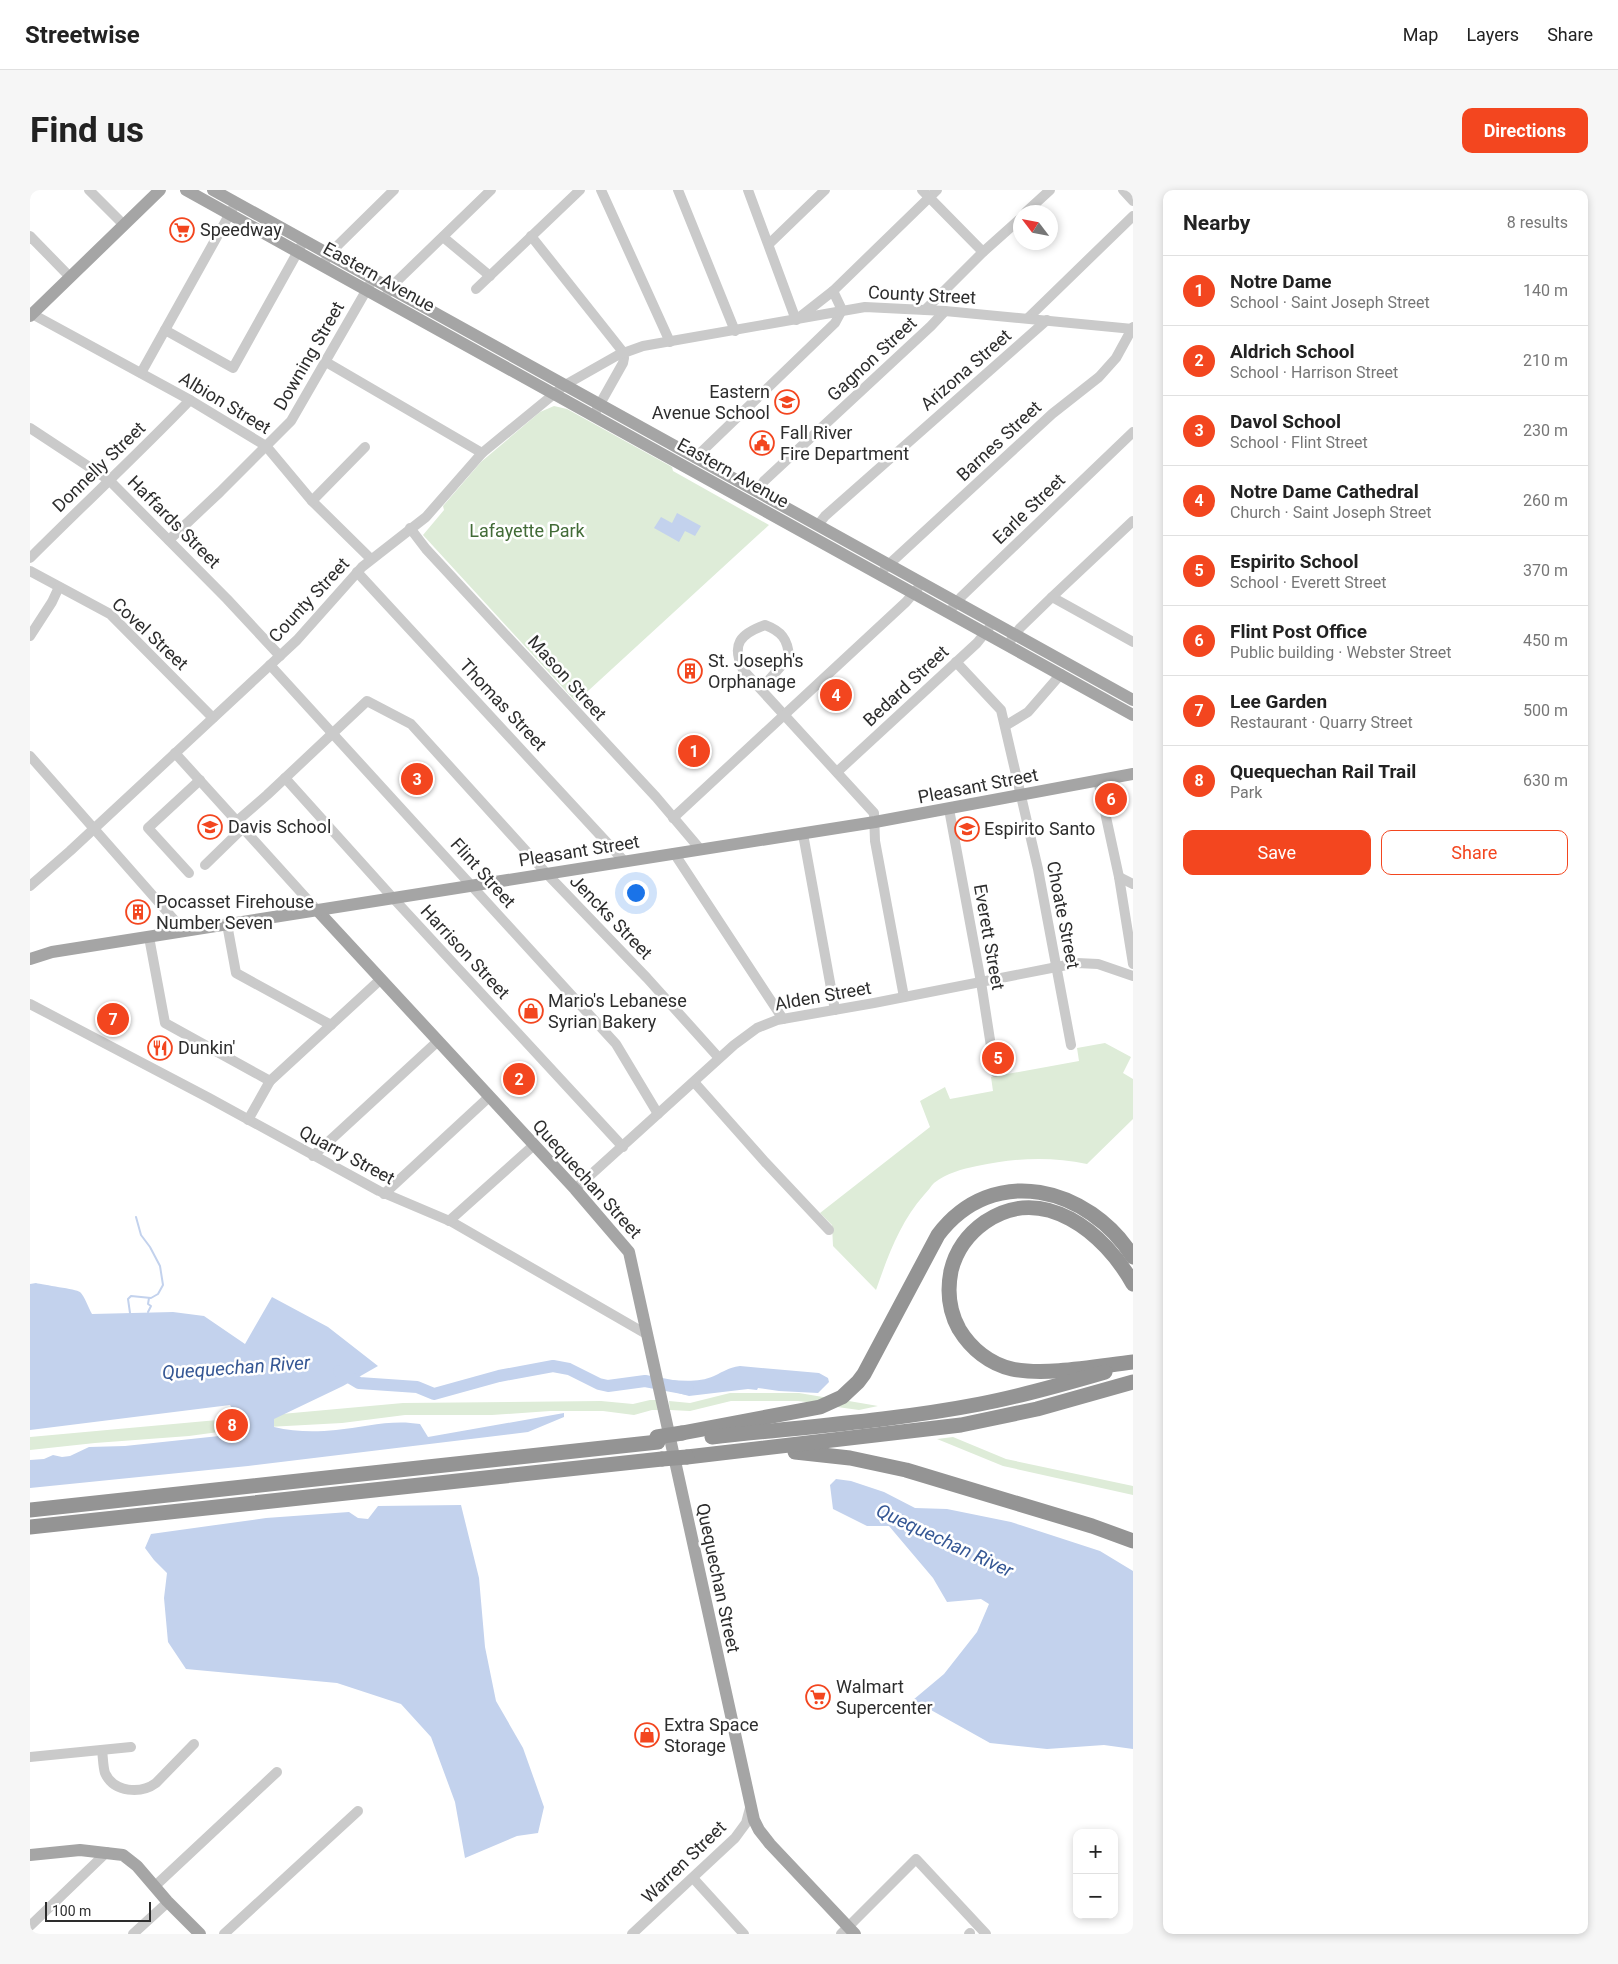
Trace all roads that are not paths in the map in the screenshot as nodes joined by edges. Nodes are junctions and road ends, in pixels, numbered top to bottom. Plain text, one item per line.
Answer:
1 (89, 190) edge
2 (160, 190) edge
3 (186, 190) edge
4 (213, 190) edge
5 (394, 190) edge
6 (491, 190) edge
7 (580, 190) edge
8 (601, 190) edge
9 (678, 190) edge
10 (748, 190) edge
11 (825, 190) edge
12 (1050, 190) edge
13 (1123, 190) edge
14 (929, 192) edge
15 (1133, 201) edge
16 (1034, 205) edge
17 (233, 209) junction
18 (1133, 216) edge
19 (1013, 224) edge
20 (124, 225) junction
21 (30, 236) edge
22 (531, 236) junction
23 (443, 237) junction
24 (769, 244) junction
25 (301, 246) junction
26 (982, 252) junction
27 (329, 254) junction
28 (322, 266) junction
29 (490, 276) junction
30 (70, 277) junction
31 (373, 278) junction
32 (391, 288) junction
33 (476, 289) dead end
34 (366, 290) junction
35 (833, 291) junction
36 (384, 300) junction
37 (842, 310) junction
38 (925, 310) junction
39 (945, 311) junction
40 (31, 315) edge
41 (1028, 318) junction
42 (796, 320) junction
43 (1047, 320) junction
44 (1132, 329) edge
45 (165, 330) junction
46 (735, 331) junction
47 (670, 342) junction
48 (623, 352) junction
49 (326, 362) junction
50 (141, 374) junction
51 (565, 385) junction
52 (553, 394) junction
53 (190, 400) junction
54 (597, 410) junction
55 (30, 428) edge
56 (1133, 432) edge
57 (266, 446) junction
58 (365, 447) dead end
59 (482, 453) junction
60 (695, 458) junction
61 (108, 480) junction
62 (757, 492) junction
63 (312, 501) junction
64 (1133, 521) edge
65 (818, 525) junction
66 (410, 528) junction
67 (169, 540) junction
68 (30, 558) edge
69 (371, 559) junction
70 (889, 565) junction
71 (30, 571) edge
72 (357, 572) junction
73 (879, 574) junction
74 (59, 587) junction
75 (917, 588) junction
76 (1052, 597) junction
77 (953, 608) junction
78 (989, 628) junction
79 (30, 636) edge
80 (1011, 640) junction
81 (1133, 642) edge
82 (280, 656) junction
83 (956, 662) junction
84 (270, 665) junction
85 (1060, 674) junction
86 (761, 689) junction
87 (1133, 700) edge
88 (785, 714) junction
89 (1133, 715) edge
90 (213, 718) junction
91 (1004, 726) junction
92 (333, 734) junction
93 (175, 753) junction
94 (30, 756) edge
95 (837, 772) junction
96 (1133, 774) edge
97 (286, 778) junction
98 (200, 780) junction
99 (1098, 780) junction
100 (1020, 796) junction
101 (949, 809) junction
102 (673, 818) junction
103 (874, 822) junction
104 (240, 824) junction
105 (94, 830) junction
106 (803, 834) junction
107 (700, 849) junction
108 (674, 853) junction
109 (624, 861) junction
110 (205, 865) dead end
111 (189, 873) dead end
112 (547, 874) junction
113 (1119, 877) junction
114 (1133, 884) edge
115 (473, 885) junction
116 (30, 886) edge
117 (393, 898) junction
118 (317, 910) junction
119 (228, 924) junction
120 (184, 931) junction
121 (149, 937) junction
122 (30, 959) edge
123 (1133, 964) edge
124 (1057, 968) junction
125 (1133, 976) edge
126 (381, 979) junction
127 (981, 982) junction
128 (904, 997) junction
129 (30, 1004) edge
130 (835, 1010) junction
131 (783, 1019) junction
132 (331, 1025) junction
133 (438, 1041) junction
134 (1071, 1045) dead end
135 (719, 1058) junction
136 (995, 1072) dead end
137 (270, 1081) junction
138 (694, 1082) junction
139 (489, 1097) junction
140 (658, 1114) junction
141 (248, 1120) junction
142 (534, 1145) junction
143 (623, 1147) junction
144 (313, 1156) junction
145 (575, 1190) junction
146 (384, 1194) junction
147 (449, 1221) junction
148 (829, 1230) dead end
149 (1133, 1257) edge
150 (1133, 1284) edge
151 (648, 1335) junction
152 (1133, 1363) edge
153 (1133, 1382) edge
154 (683, 1436) junction
155 (756, 1449) junction
156 (30, 1510) edge
157 (30, 1527) edge
158 (1133, 1541) edge
159 (194, 1744) dead end
160 (131, 1746) dead end
161 (102, 1750) junction
162 (30, 1757) edge
163 (278, 1772) dead end
164 (750, 1808) junction
165 (358, 1811) dead end
166 (107, 1852) junction
167 (30, 1855) edge
168 (692, 1878) junction
169 (155, 1886) junction
170 (168, 1902) junction
171 (30, 1926) edge
172 (848, 1932) edge
173 (636, 1933) edge
174 (134, 1934) edge
175 (200, 1934) edge
176 (224, 1934) edge
177 (744, 1934) edge
178 (986, 1934) edge

1 - 20 street
2 - 20 main road
3 - 17 main road, Eastern Avenue
4 - 17 main road, Eastern Avenue
5 - 27 street
6 - 23 street
7 - 22 street
8 - 47 street
9 - 46 street
10 - 24 street
11 - 24 street
12 - 16 street
13 - 15 street
14 - 26 street
14 - 35 street
17 - 25 main road, Eastern Avenue
17 - 45 street
18 - 41 street
19 - 26 street
20 - 30 main road
21 - 30 street
22 - 29 street
22 - 48 street
23 - 29 street
23 - 32 street
24 - 42 street
25 - 27 main road, Eastern Avenue
25 - 28 main road, Eastern Avenue
25 - 45 street
26 - 38 street
27 - 28 street
27 - 31 main road, Eastern Avenue
28 - 34 main road, Eastern Avenue
29 - 33 street
30 - 40 main road
31 - 32 main road, Eastern Avenue
31 - 34 street, Downing Street
32 - 36 street
32 - 51 main road, Eastern Avenue
34 - 36 main road, Eastern Avenue
34 - 49 street, Downing Street
35 - 37 street
35 - 42 street
36 - 52 main road, Eastern Avenue
37 - 38 street, County Street
37 - 42 street, County Street
37 - 60 street
38 - 39 street, County Street
39 - 41 street, County Street
39 - 62 street, Gagnon Street
40 - 50 street, Albion Street
41 - 43 street, County Street
42 - 46 street, County Street
43 - 44 street, County Street
43 - 65 street, Arizona Street
44 - 70 street, Barnes Street
45 - 50 street
46 - 47 street, County Street
47 - 48 street, County Street
48 - 51 street, County Street
48 - 54 street
49 - 57 street, Downing Street
49 - 59 street
50 - 53 street, Albion Street
51 - 52 street, County Street
51 - 54 main road, Eastern Avenue
52 - 54 main road, Eastern Avenue
52 - 59 street, County Street
53 - 57 street, Albion Street
53 - 61 street, Donnelly Street
54 - 60 main road, Eastern Avenue
54 - 73 main road, Eastern Avenue
55 - 61 street, Haffards Street
56 - 77 street, Earle Street
57 - 63 street, Albion Street
57 - 67 street, Downing Street
58 - 63 street
59 - 66 street, County Street
60 - 62 main road, Eastern Avenue
61 - 67 street, Haffards Street
61 - 68 street, Donnelly Street
62 - 65 main road, Eastern Avenue
63 - 69 street, Albion Street
64 - 76 street
65 - 70 main road, Eastern Avenue
66 - 69 street, County Street
66 - 102 street, Mason Street
67 - 82 street, Haffards Street
69 - 72 street, County Street
70 - 73 street, Barnes Street
70 - 75 main road, Eastern Avenue
71 - 74 street, Covel Street
72 - 82 street, County Street
72 - 109 street, Thomas Street
73 - 75 main road, Eastern Avenue
74 - 79 street
74 - 90 street, Covel Street
75 - 77 main road, Eastern Avenue
75 - 88 street
76 - 80 street
76 - 81 street
77 - 78 main road, Eastern Avenue
78 - 80 main road, Eastern Avenue
78 - 83 street, Bedard Street
80 - 85 main road, Eastern Avenue
80 - 87 main road, Eastern Avenue
82 - 84 street, County Street
83 - 91 street, Choate Street
83 - 95 street, Bedard Street
84 - 90 street, County Street
84 - 92 street, Flint Street
85 - 89 main road, Eastern Avenue
85 - 91 street
86 - 86 street
86 - 88 street
88 - 95 street
88 - 102 street
90 - 93 street, County Street
91 - 100 street, Choate Street
92 - 97 street
92 - 112 street, Jencks Street
92 - 115 street, Flint Street
93 - 98 street, Quequechan Street
93 - 105 street, County Street
94 - 105 street
95 - 103 street
96 - 99 main road, Pleasant Street
97 - 104 street
97 - 117 street, Harrison Street
98 - 104 street, Quequechan Street
98 - 111 street
99 - 100 main road, Pleasant Street
99 - 113 street
100 - 101 main road, Pleasant Street
100 - 124 street, Choate Street
101 - 103 main road, Pleasant Street
101 - 127 street, Everett Street
102 - 107 street, Mason Street
103 - 106 main road, Pleasant Street
103 - 128 street
104 - 110 street
104 - 118 street, Quequechan Street
105 - 116 street, County Street
105 - 120 street
106 - 107 main road, Pleasant Street
106 - 130 street
107 - 108 main road, Pleasant Street
108 - 109 main road, Pleasant Street
108 - 131 street
109 - 112 main road, Pleasant Street
112 - 115 main road, Pleasant Street
112 - 135 street, Jencks Street
113 - 114 street
113 - 123 street
115 - 117 main road, Pleasant Street
115 - 140 street, Flint Street
117 - 118 main road, Pleasant Street
117 - 143 street, Harrison Street
118 - 119 main road, Pleasant Street
118 - 126 main road, Quequechan Street
119 - 120 main road, Pleasant Street
119 - 132 street
120 - 121 main road, Pleasant Street
121 - 122 main road, Pleasant Street
121 - 137 street
124 - 125 street, Alden Street
124 - 127 street, Alden Street
124 - 134 street, Choate Street
126 - 132 street
126 - 133 main road, Quequechan Street
127 - 128 street, Alden Street
127 - 136 street, Everett Street
128 - 130 street, Alden Street
129 - 141 street, Quarry Street
130 - 131 street, Alden Street
131 - 135 street, Alden Street
132 - 137 street
133 - 139 main road, Quequechan Street
133 - 144 street
135 - 138 street, Alden Street
137 - 141 street
138 - 140 street, Alden Street
138 - 148 street
139 - 142 main road, Quequechan Street
139 - 146 street
140 - 143 street, Alden Street
141 - 144 street, Quarry Street
142 - 145 main road, Quequechan Street
142 - 147 street
143 - 145 street, Alden Street
144 - 146 street, Quarry Street
145 - 151 main road, Quequechan Street
146 - 147 street, Quarry Street
147 - 151 street, Quarry Street
149 - 154 highway
150 - 152 highway
151 - 164 main road, Quequechan Street
152 - 154 highway
153 - 155 highway
154 - 156 highway
155 - 157 highway, bridge
155 - 158 highway
159 - 161 street
160 - 161 street
161 - 162 street
163 - 169 street
164 - 168 street, Warren Street
164 - 172 main road, Quequechan Street
165 - 176 street
166 - 167 main road
166 - 169 main road
166 - 171 street
168 - 173 street, Warren Street
168 - 177 street
169 - 170 main road
170 - 174 street
170 - 175 main road
172 - 178 street

